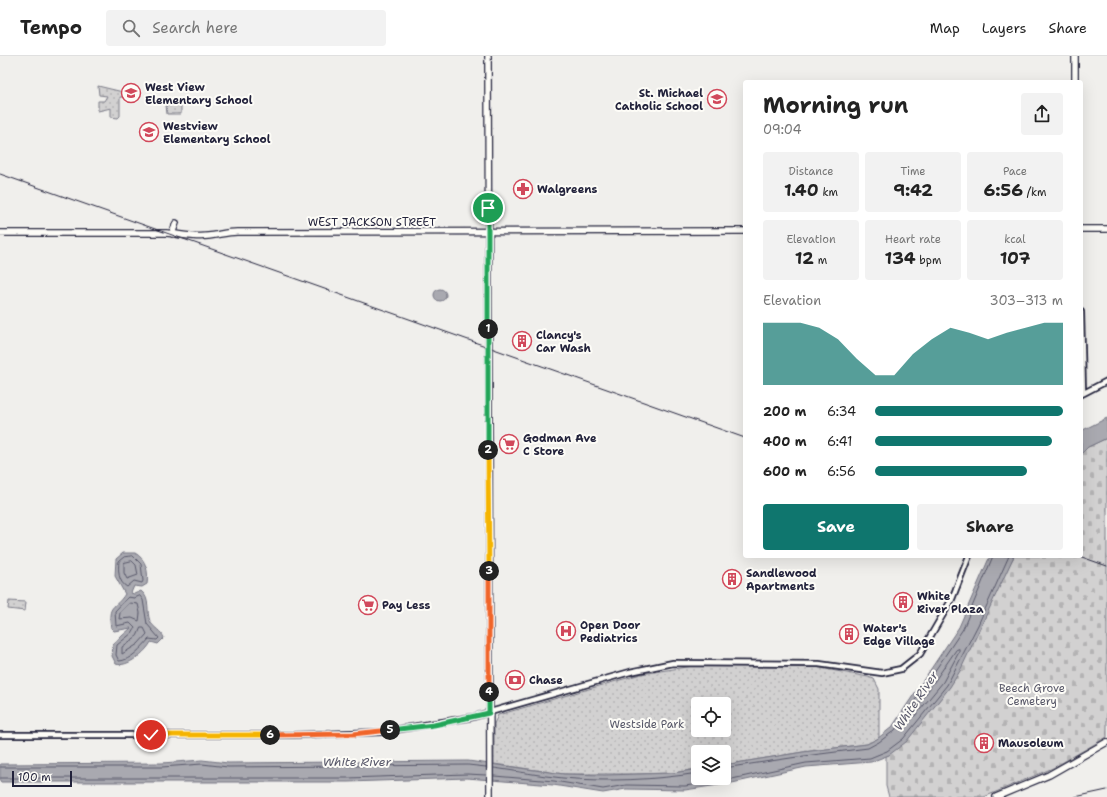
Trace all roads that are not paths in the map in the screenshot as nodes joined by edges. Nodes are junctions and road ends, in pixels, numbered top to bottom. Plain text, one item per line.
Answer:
1 (488, 56) edge
2 (1075, 56) edge
3 (1075, 80) edge
4 (176, 223) dead end
5 (1083, 229) edge
6 (1107, 229) edge
7 (487, 231) junction
8 (743, 231) edge
9 (0, 233) edge
10 (172, 234) junction
11 (1107, 381) edge
12 (1083, 393) edge
13 (968, 558) edge
14 (489, 713) junction
15 (0, 735) edge
16 (1107, 742) edge
17 (488, 796) edge
18 (996, 797) edge

1 - 7 main road
2 - 3 main road
4 - 10 main road
5 - 6 main road
7 - 8 main road, WEST JACKSON STREET
7 - 10 main road, WEST JACKSON STREET
7 - 14 main road
9 - 10 main road, WEST JACKSON STREET
11 - 12 street
13 - 14 street
14 - 15 street
14 - 17 main road
16 - 18 main road

